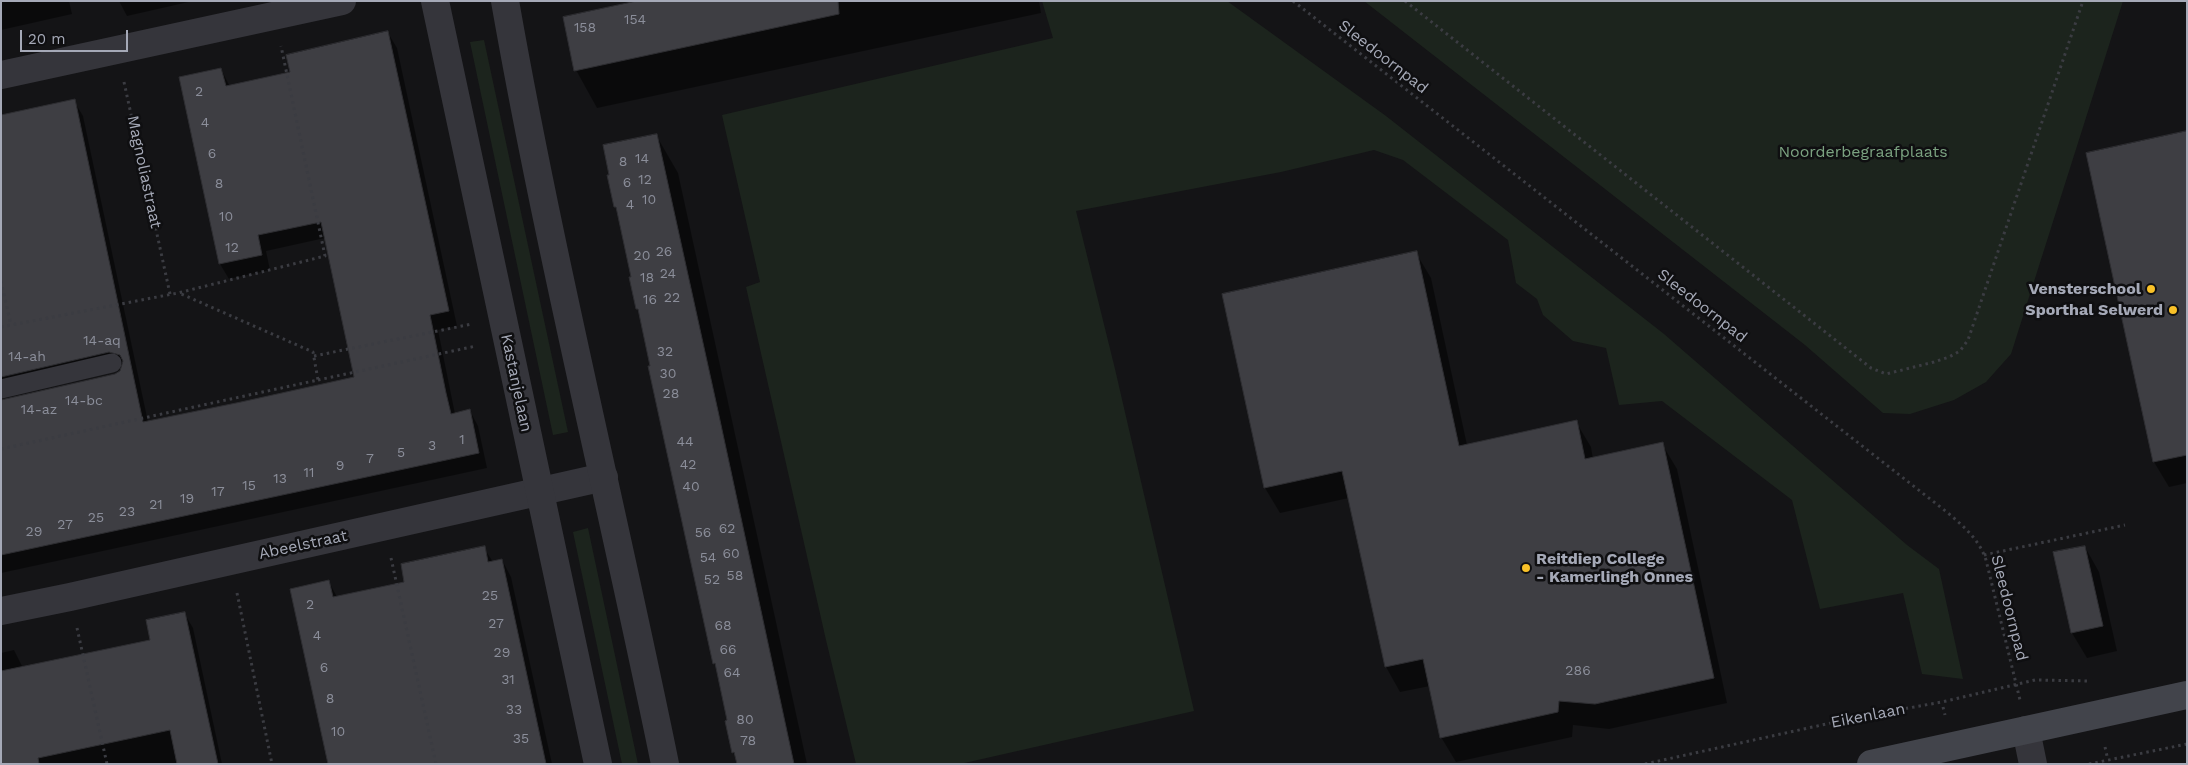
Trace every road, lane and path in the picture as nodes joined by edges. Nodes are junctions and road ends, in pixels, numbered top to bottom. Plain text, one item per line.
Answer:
1 (342, 1) edge
2 (435, 1) edge
3 (505, 1) edge
4 (1293, 1) edge
5 (1405, 1) edge
6 (2083, 1) edge
7 (275, 16) junction
8 (116, 50) junction
9 (1, 76) edge
10 (1, 281) edge
11 (178, 293) junction
12 (170, 294) junction
13 (11, 325) junction
14 (1, 327) edge
15 (504, 329) junction
16 (314, 356) junction
17 (112, 363) dead end
18 (318, 380) junction
19 (1, 388) edge
20 (1, 449) edge
21 (604, 477) junction
22 (540, 490) junction
23 (2125, 525) dead end
24 (384, 528) junction
25 (1984, 556) junction
26 (230, 560) junction
27 (70, 597) junction
28 (1, 610) edge
29 (2091, 675) dead end
30 (2016, 684) junction
31 (2187, 695) edge
32 (2026, 730) junction
33 (2187, 744) edge
34 (2105, 746) dead end
35 (2107, 756) dead end
36 (107, 764) edge
37 (272, 764) edge
38 (436, 764) edge
39 (598, 764) edge
40 (665, 764) edge
41 (1645, 764) edge
42 (1871, 764) edge
43 (2033, 764) edge
44 (2088, 764) edge

1 - 7 street
2 - 15 street, Kastanjelaan
3 - 21 street
4 - 25 path, Sleedoornpad
5 - 6 path
7 - 8 street
7 - 11 path
8 - 9 street
8 - 12 path, Magnoliastraat
10 - 13 path
11 - 12 path
11 - 16 path
12 - 13 path
13 - 14 path
15 - 16 path
15 - 18 path
15 - 22 street, Kastanjelaan
16 - 18 path
17 - 19 lane
18 - 20 path
21 - 22 street, Abeelstraat
21 - 40 street
22 - 24 street, Abeelstraat
22 - 39 street, Kastanjelaan
23 - 25 path
24 - 26 street, Abeelstraat
24 - 38 path
25 - 30 path, Sleedoornpad
26 - 27 street, Abeelstraat
26 - 37 path
27 - 28 street, Abeelstraat
27 - 36 path
29 - 30 path, Eikenlaan
30 - 41 path, Eikenlaan
31 - 32 main road
32 - 42 main road
32 - 43 street
33 - 44 path
34 - 35 path

